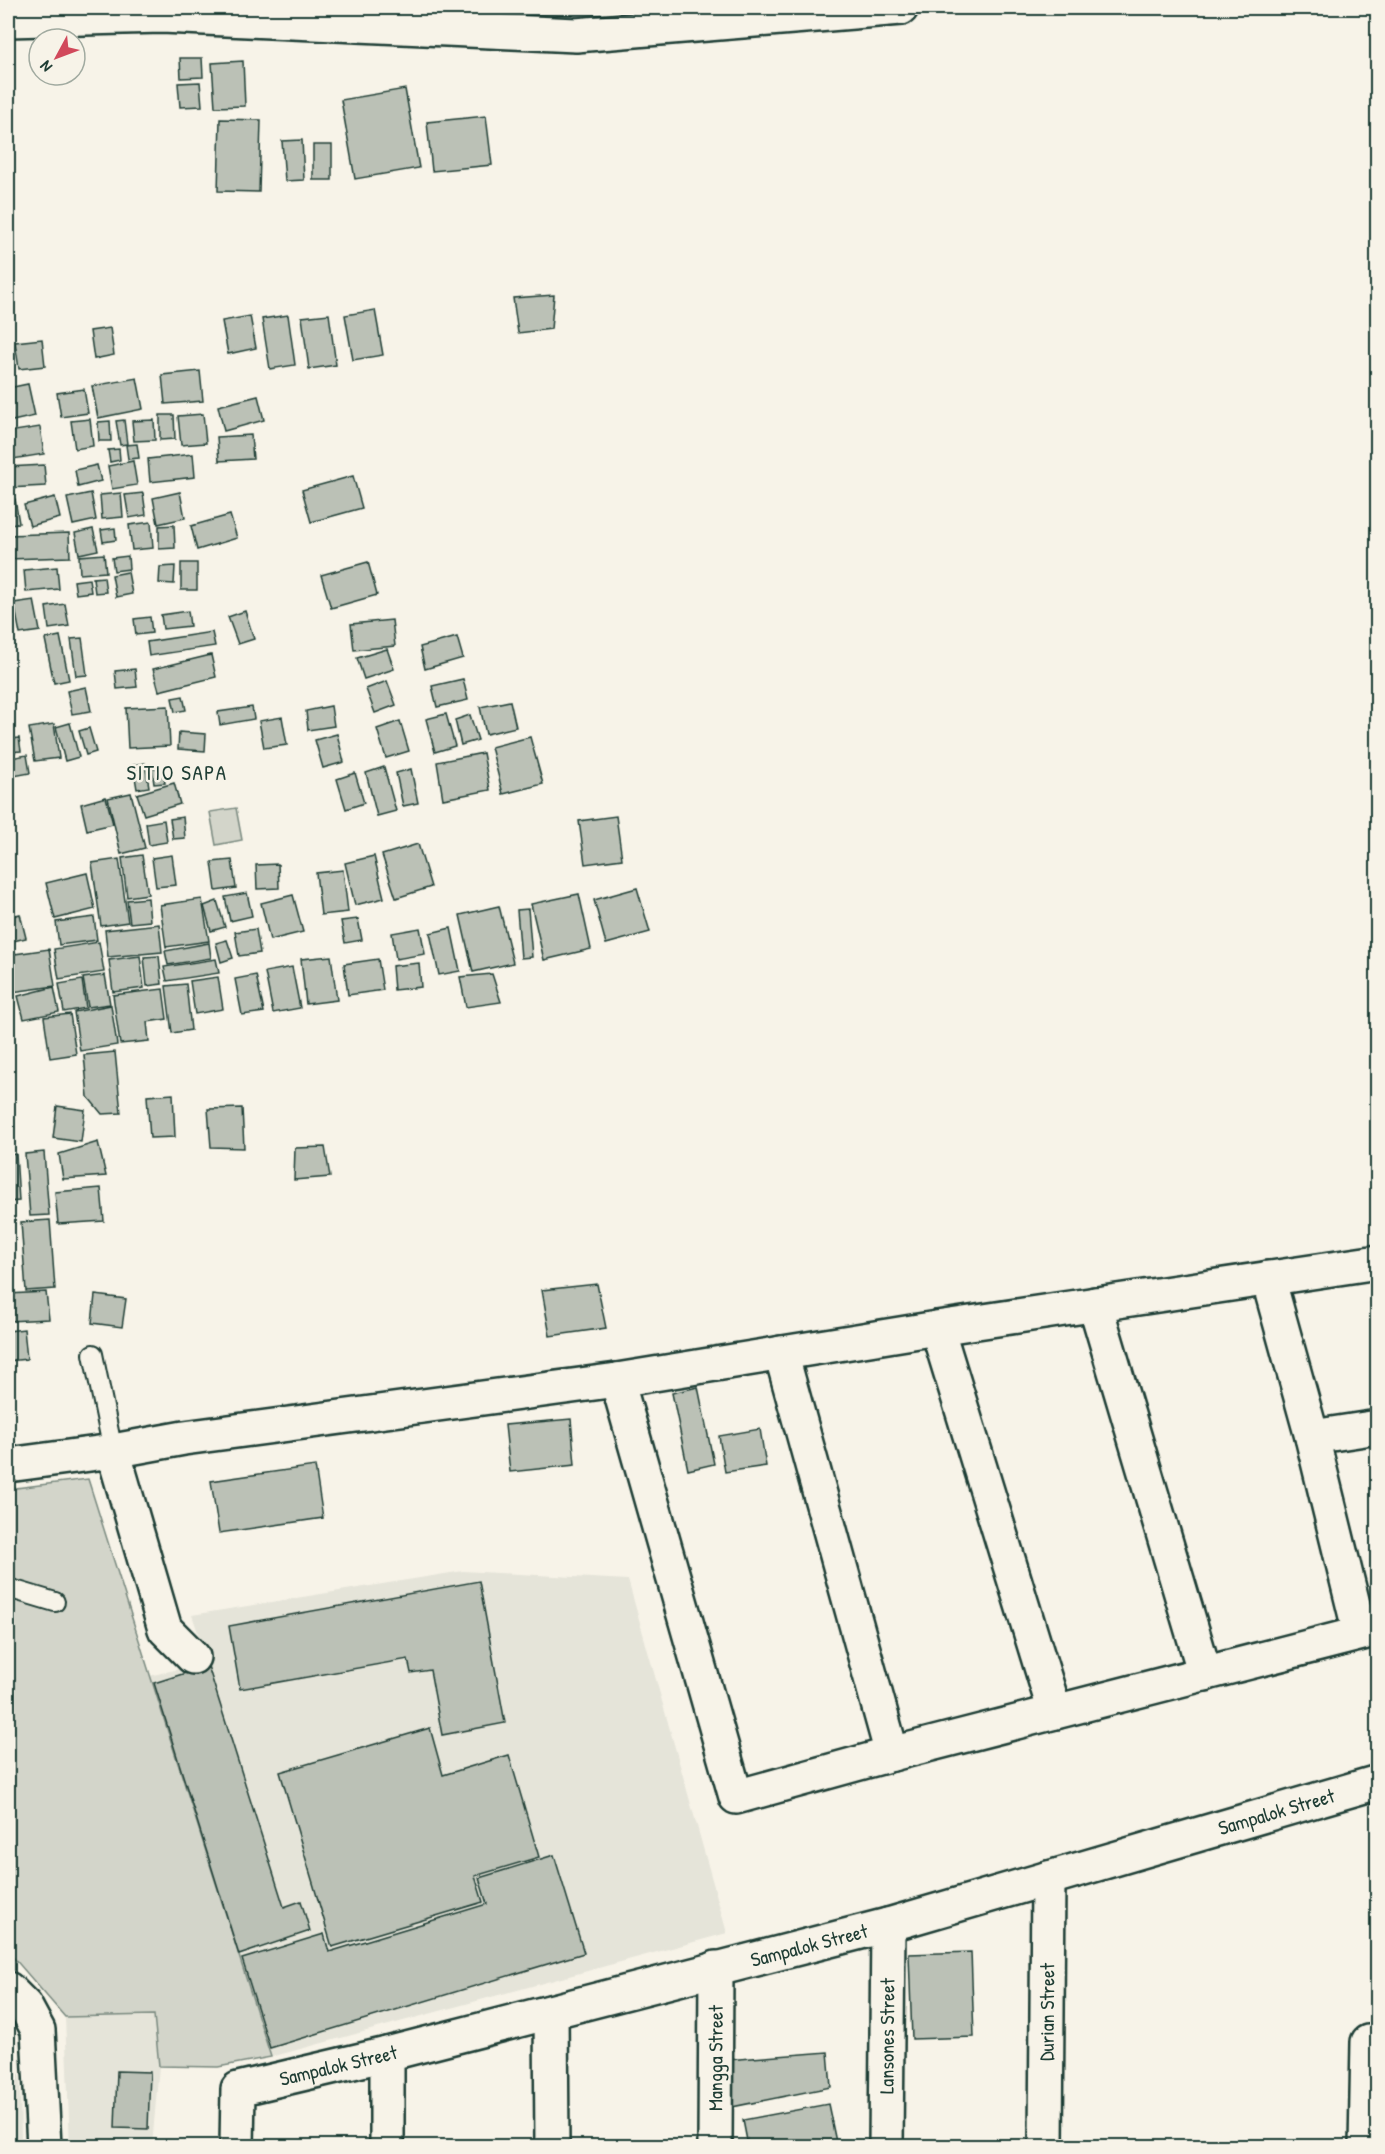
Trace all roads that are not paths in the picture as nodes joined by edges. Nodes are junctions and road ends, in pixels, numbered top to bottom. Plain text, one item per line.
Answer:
1 (901, 8) edge
2 (8, 20) edge
3 (1377, 1262) edge
4 (1268, 1278) junction
5 (1095, 1304) junction
6 (937, 1328) junction
7 (781, 1353) junction
8 (93, 1354) dead end
9 (617, 1380) junction
10 (1377, 1426) edge
11 (1312, 1437) junction
12 (113, 1451) junction
13 (8, 1465) edge
14 (8, 1588) edge
15 (55, 1602) dead end
16 (1369, 1631) edge
17 (193, 1657) dead end
18 (1205, 1674) junction
19 (1055, 1712) junction
20 (892, 1754) junction
21 (1377, 1782) edge
22 (1048, 1878) junction
23 (888, 1925) junction
24 (716, 1968) junction
25 (8, 1989) edge
26 (551, 2012) junction
27 (1368, 2042) dead end
28 (387, 2054) junction
29 (44, 2146) edge
30 (237, 2146) edge
31 (387, 2146) edge
32 (552, 2146) edge
33 (715, 2146) edge
34 (886, 2146) edge
35 (1046, 2146) edge
36 (1366, 2146) edge

1 - 2 street
3 - 4 street
4 - 5 street
4 - 11 street
5 - 6 street
5 - 18 street
6 - 7 street
6 - 19 street
7 - 9 street
7 - 20 street
8 - 12 lane
9 - 12 street
9 - 20 street
10 - 11 street
11 - 16 street
12 - 13 street
12 - 17 street
14 - 15 lane
16 - 18 street
18 - 19 street
19 - 20 street
21 - 22 street, Sampalok Street
22 - 23 street, Sampalok Street
22 - 35 street, Durian Street
23 - 24 street, Sampalok Street
23 - 34 street, Lansones Street
24 - 26 street, Sampalok Street
24 - 33 street, Mangga Street
25 - 29 street
26 - 28 street, Sampalok Street
26 - 32 street
27 - 36 street
28 - 30 street, Sampalok Street
28 - 31 street

